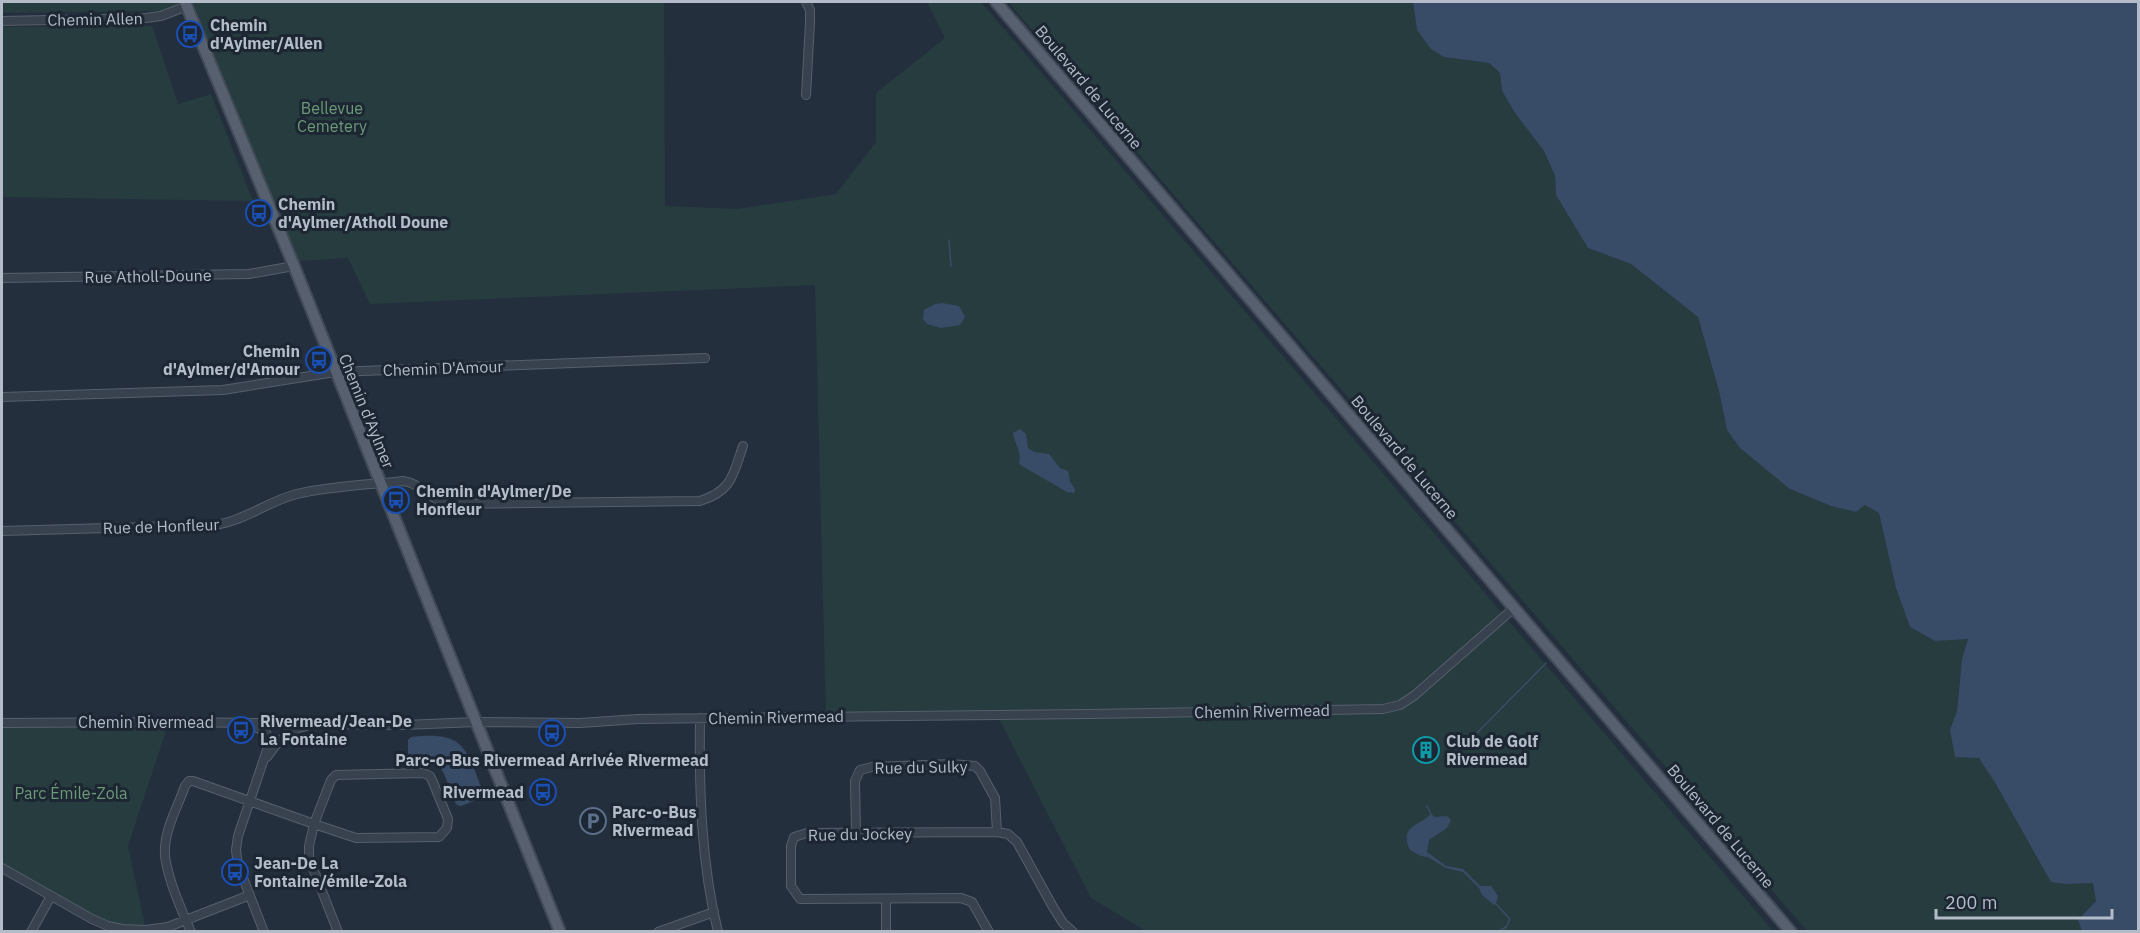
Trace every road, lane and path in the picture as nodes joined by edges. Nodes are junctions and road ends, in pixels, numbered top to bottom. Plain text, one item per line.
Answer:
1 (806, 2) edge
2 (996, 2) edge
3 (186, 4) edge
4 (2, 21) edge
5 (806, 95) dead end
6 (294, 266) junction
7 (2, 278) edge
8 (705, 358) dead end
9 (335, 372) junction
10 (2, 397) edge
11 (743, 446) dead end
12 (380, 484) junction
13 (2, 531) edge
14 (1514, 608) junction
15 (700, 718) junction
16 (231, 722) junction
17 (476, 722) junction
18 (2, 723) edge
19 (283, 723) junction
20 (330, 724) junction
21 (265, 760) junction
22 (251, 800) junction
23 (314, 824) junction
24 (997, 832) junction
25 (856, 833) junction
26 (2, 868) edge
27 (250, 895) junction
28 (51, 896) junction
29 (886, 899) junction
30 (714, 912) junction
31 (186, 920) junction
32 (107, 929) edge
33 (31, 932) edge
34 (191, 932) edge
35 (264, 932) edge
36 (338, 932) edge
37 (560, 932) edge
38 (658, 932) edge
39 (718, 932) edge
40 (886, 932) edge
41 (989, 932) edge
42 (1073, 932) edge
43 (1791, 932) edge

1 - 5 street
2 - 14 main road, Boulevard de Lucerne
3 - 4 street, Chemin Allen
3 - 6 main road, Chemin d'Aylmer
6 - 7 street, Rue Atholl-Doune
6 - 9 main road, Chemin d'Aylmer
8 - 9 street, Chemin D'Amour
9 - 10 street, Chemin D'Amour
9 - 12 main road, Chemin d'Aylmer
11 - 12 street, Rue de Honfleur
12 - 13 street, Rue de Honfleur
12 - 17 main road, Chemin d'Aylmer
14 - 15 street, Chemin Rivermead
14 - 43 main road, Boulevard de Lucerne
15 - 17 street, Chemin Rivermead
15 - 30 street
16 - 18 street, Chemin Rivermead
16 - 19 street, Chemin Rivermead
16 - 21 street
17 - 20 street, Chemin Rivermead
17 - 37 main road, Chemin d'Aylmer
19 - 20 street, Chemin Rivermead
19 - 21 street
20 - 21 street
21 - 22 street
22 - 23 street
22 - 27 street
22 - 31 street
23 - 23 street
23 - 36 street
24 - 25 street, Rue du Jockey
24 - 25 street, Rue du Sulky
24 - 42 street
25 - 29 street, Rue du Jockey
26 - 28 street
27 - 31 street
27 - 35 street
28 - 32 street
28 - 33 street
29 - 40 street
29 - 41 street, Rue du Jockey
30 - 38 street
30 - 39 street
31 - 32 street
31 - 34 street

